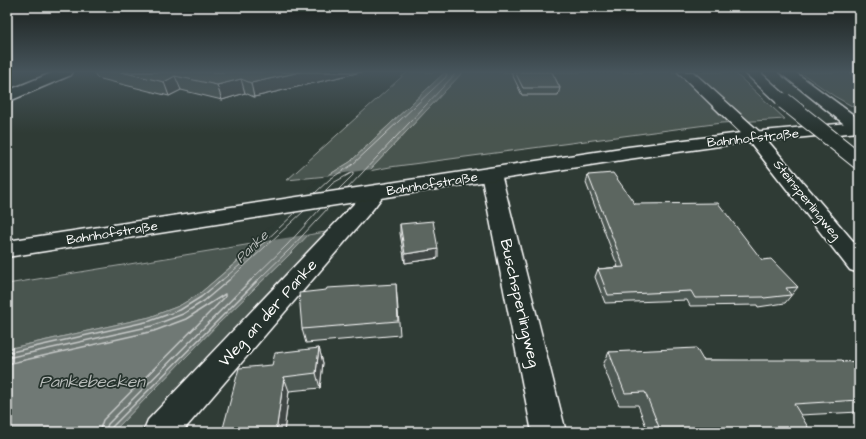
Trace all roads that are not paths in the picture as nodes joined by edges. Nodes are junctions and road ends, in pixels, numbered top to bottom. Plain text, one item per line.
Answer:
1 (18, 92) edge
2 (707, 92) edge
3 (774, 92) edge
4 (814, 92) edge
5 (7, 97) edge
6 (859, 127) edge
7 (754, 137) junction
8 (859, 161) edge
9 (491, 174) junction
10 (370, 193) junction
11 (7, 249) edge
12 (859, 264) edge
13 (160, 432) edge
14 (549, 432) edge

1 - 5 main road
2 - 7 main road, Steinsperlingweg
3 - 8 main road, bridge
4 - 6 main road
6 - 7 main road, Bahnhofstraße
7 - 9 main road, Bahnhofstraße
7 - 12 main road, Steinsperlingweg
9 - 10 main road, Bahnhofstraße
9 - 14 main road, Buschsperlingweg
10 - 11 main road, Bahnhofstraße
10 - 13 main road, Weg an der Panke

